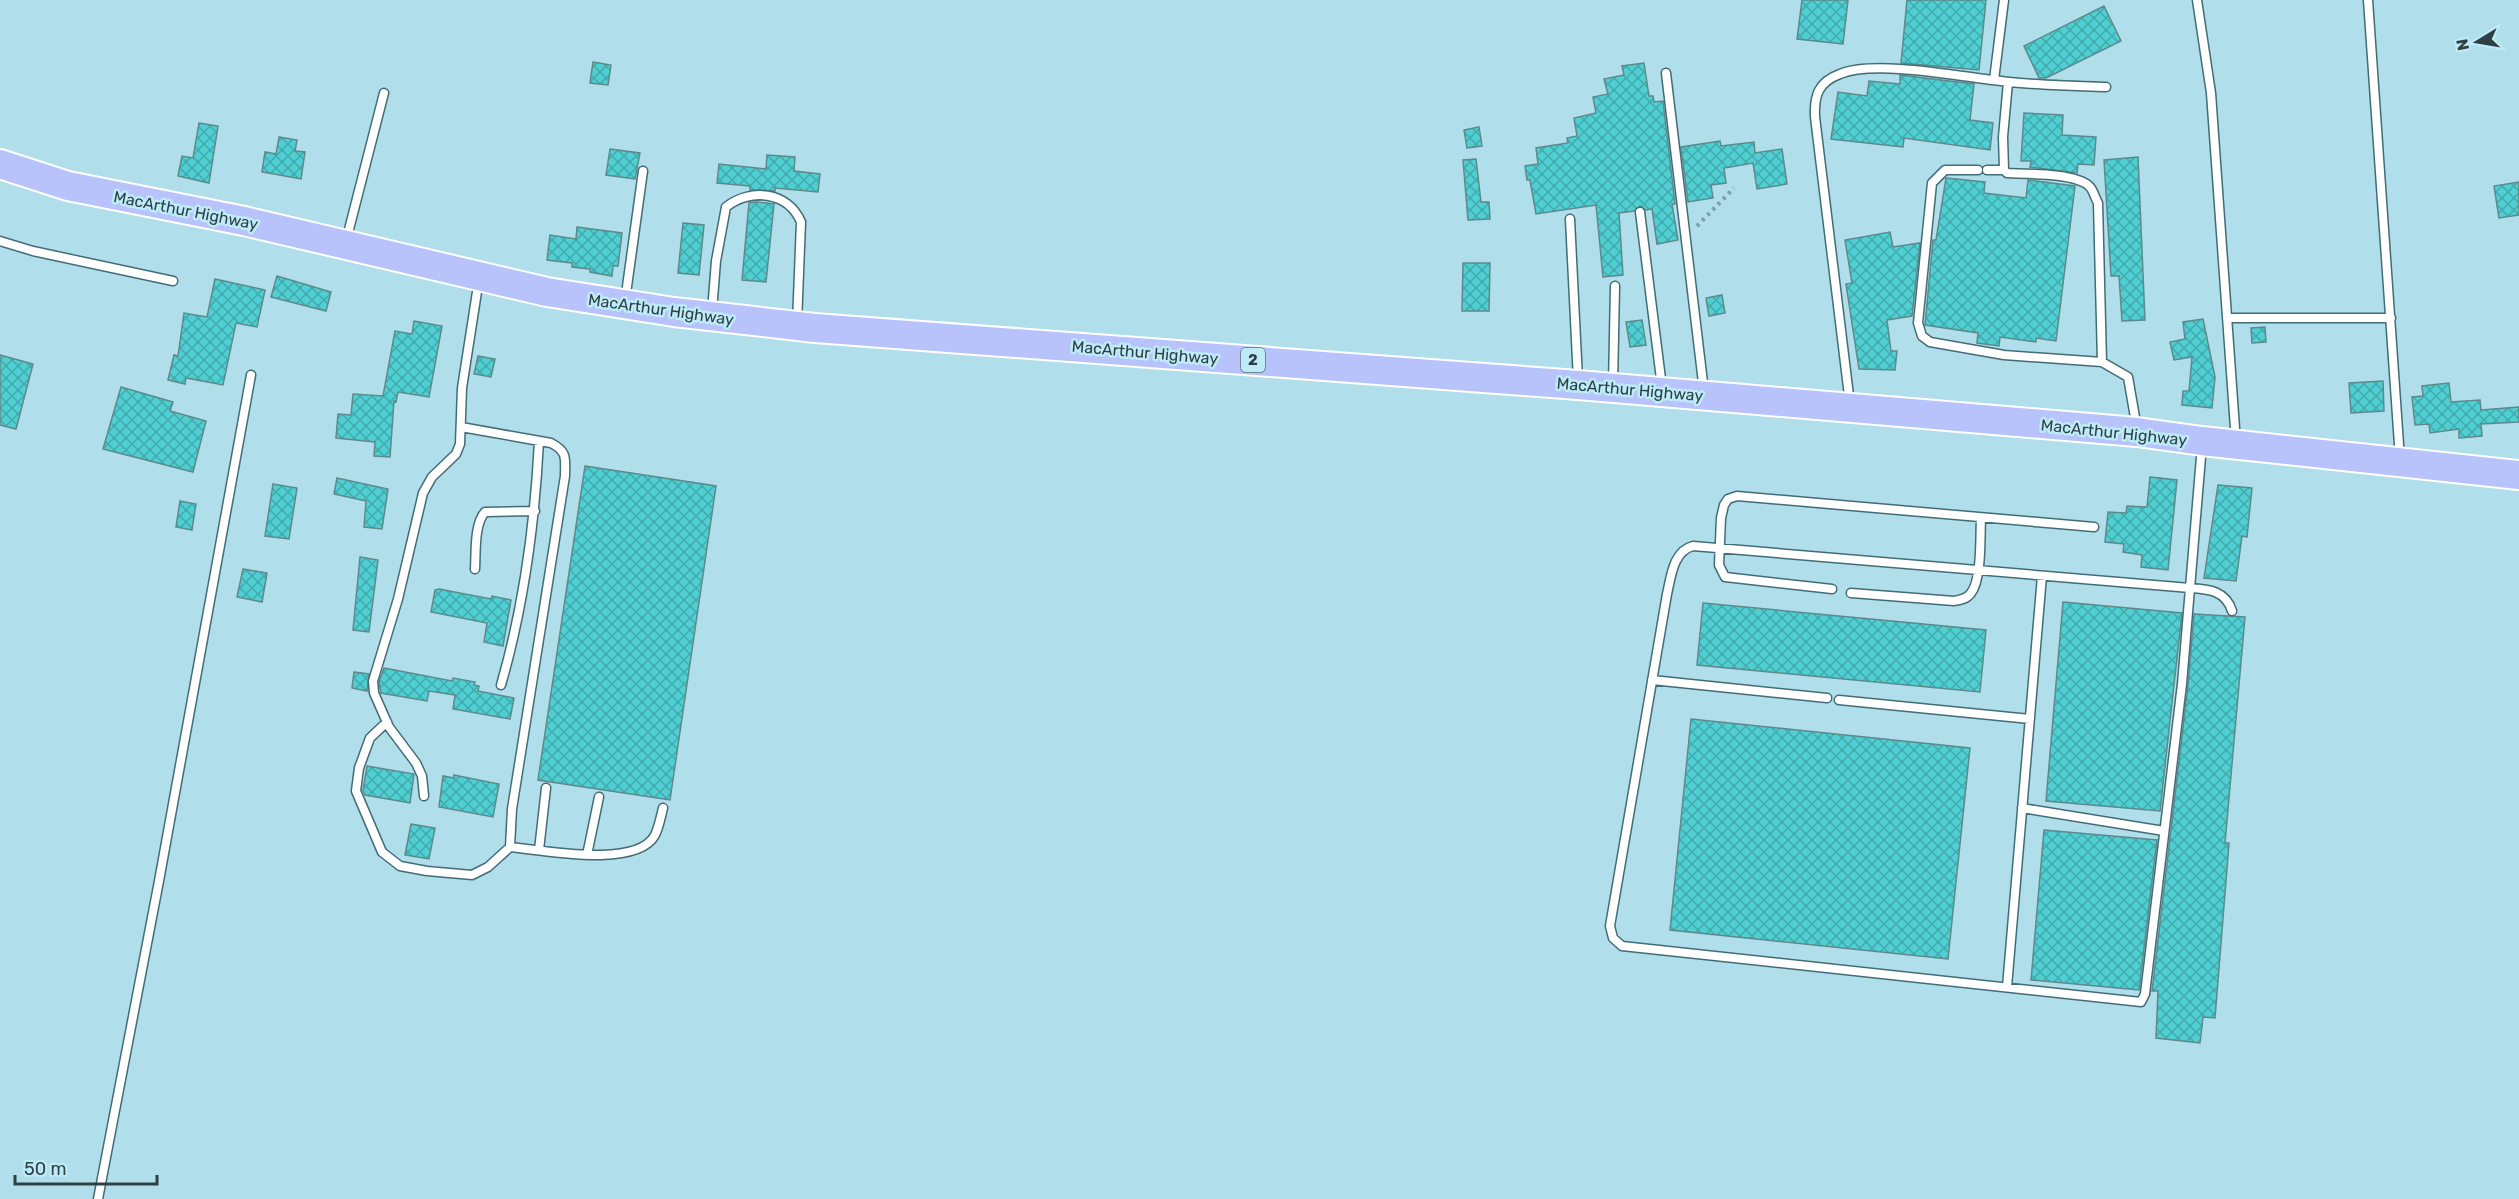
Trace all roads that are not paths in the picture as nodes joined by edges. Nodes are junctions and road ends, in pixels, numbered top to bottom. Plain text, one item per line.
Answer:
1 (2004, 0) edge
2 (2197, 0) edge
3 (2368, 0) edge
4 (1666, 73) dead end
5 (1994, 80) junction
6 (2008, 82) junction
7 (2106, 87) dead end
8 (384, 93) dead end
9 (0, 164) edge
10 (2004, 170) junction
11 (643, 171) dead end
12 (1640, 212) dead end
13 (1570, 219) dead end
14 (0, 241) edge
15 (346, 245) junction
16 (479, 276) junction
17 (173, 281) dead end
18 (1615, 286) dead end
19 (625, 305) junction
20 (711, 316) junction
21 (2227, 318) junction
22 (2391, 318) junction
23 (797, 326) junction
24 (2102, 362) junction
25 (251, 375) dead end
26 (1578, 385) junction
27 (1613, 388) junction
28 (1663, 392) junction
29 (1704, 396) junction
30 (1850, 408) junction
31 (461, 427) junction
32 (2137, 432) junction
33 (539, 441) junction
34 (2202, 441) junction
35 (2236, 445) junction
36 (2401, 462) junction
37 (2519, 475) edge
38 (535, 511) junction
39 (1981, 518) junction
40 (2094, 527) dead end
41 (1720, 548) junction
42 (475, 569) dead end
43 (1978, 572) junction
44 (2042, 576) junction
45 (2190, 588) junction
46 (1832, 590) dead end
47 (1851, 593) dead end
48 (2232, 612) dead end
49 (1652, 680) junction
50 (501, 685) dead end
51 (1827, 698) dead end
52 (1839, 700) dead end
53 (2030, 719) junction
54 (387, 722) junction
55 (546, 788) dead end
56 (424, 796) dead end
57 (599, 797) dead end
58 (663, 808) dead end
59 (2022, 808) junction
60 (2164, 831) junction
61 (510, 847) junction
62 (539, 850) junction
63 (587, 855) junction
64 (2007, 987) junction
65 (98, 1199) edge

1 - 5 lane
2 - 21 lane
3 - 22 lane
4 - 29 lane
5 - 6 lane
5 - 30 lane
6 - 7 lane
6 - 10 lane
8 - 15 lane
9 - 15 highway, MacArthur Highway / 2
10 - 24 lane
10 - 24 lane
11 - 19 lane
12 - 28 lane
13 - 26 lane
14 - 17 lane
15 - 16 highway, MacArthur Highway / 2
16 - 19 highway, MacArthur Highway / 2
16 - 31 lane
18 - 27 lane
19 - 20 highway, MacArthur Highway / 2
20 - 23 highway, MacArthur Highway / 2
20 - 23 lane
21 - 22 lane
21 - 35 lane
22 - 36 lane
23 - 26 highway, MacArthur Highway / 2
24 - 32 lane
25 - 65 lane
26 - 27 highway, MacArthur Highway / 2
27 - 28 highway, MacArthur Highway / 2
28 - 29 highway, MacArthur Highway / 2
29 - 30 highway, MacArthur Highway / 2
30 - 32 highway, MacArthur Highway / 2
31 - 33 lane
31 - 54 lane
32 - 34 highway, MacArthur Highway / 2
33 - 38 lane
33 - 61 lane
34 - 35 highway, MacArthur Highway / 2
34 - 45 lane
35 - 36 highway, MacArthur Highway / 2
36 - 37 highway, MacArthur Highway / 2
38 - 42 lane
38 - 50 lane
39 - 40 lane
39 - 41 lane
39 - 43 lane
41 - 43 lane
41 - 46 lane
41 - 49 lane
43 - 44 lane
43 - 47 lane
44 - 45 lane
44 - 53 lane
45 - 48 lane
45 - 60 lane
49 - 51 lane
49 - 64 lane
52 - 53 lane
53 - 59 lane
54 - 56 lane
54 - 61 lane
55 - 62 lane
57 - 63 lane
58 - 63 lane
59 - 60 lane
59 - 64 lane
60 - 64 lane
61 - 62 lane
62 - 63 lane

